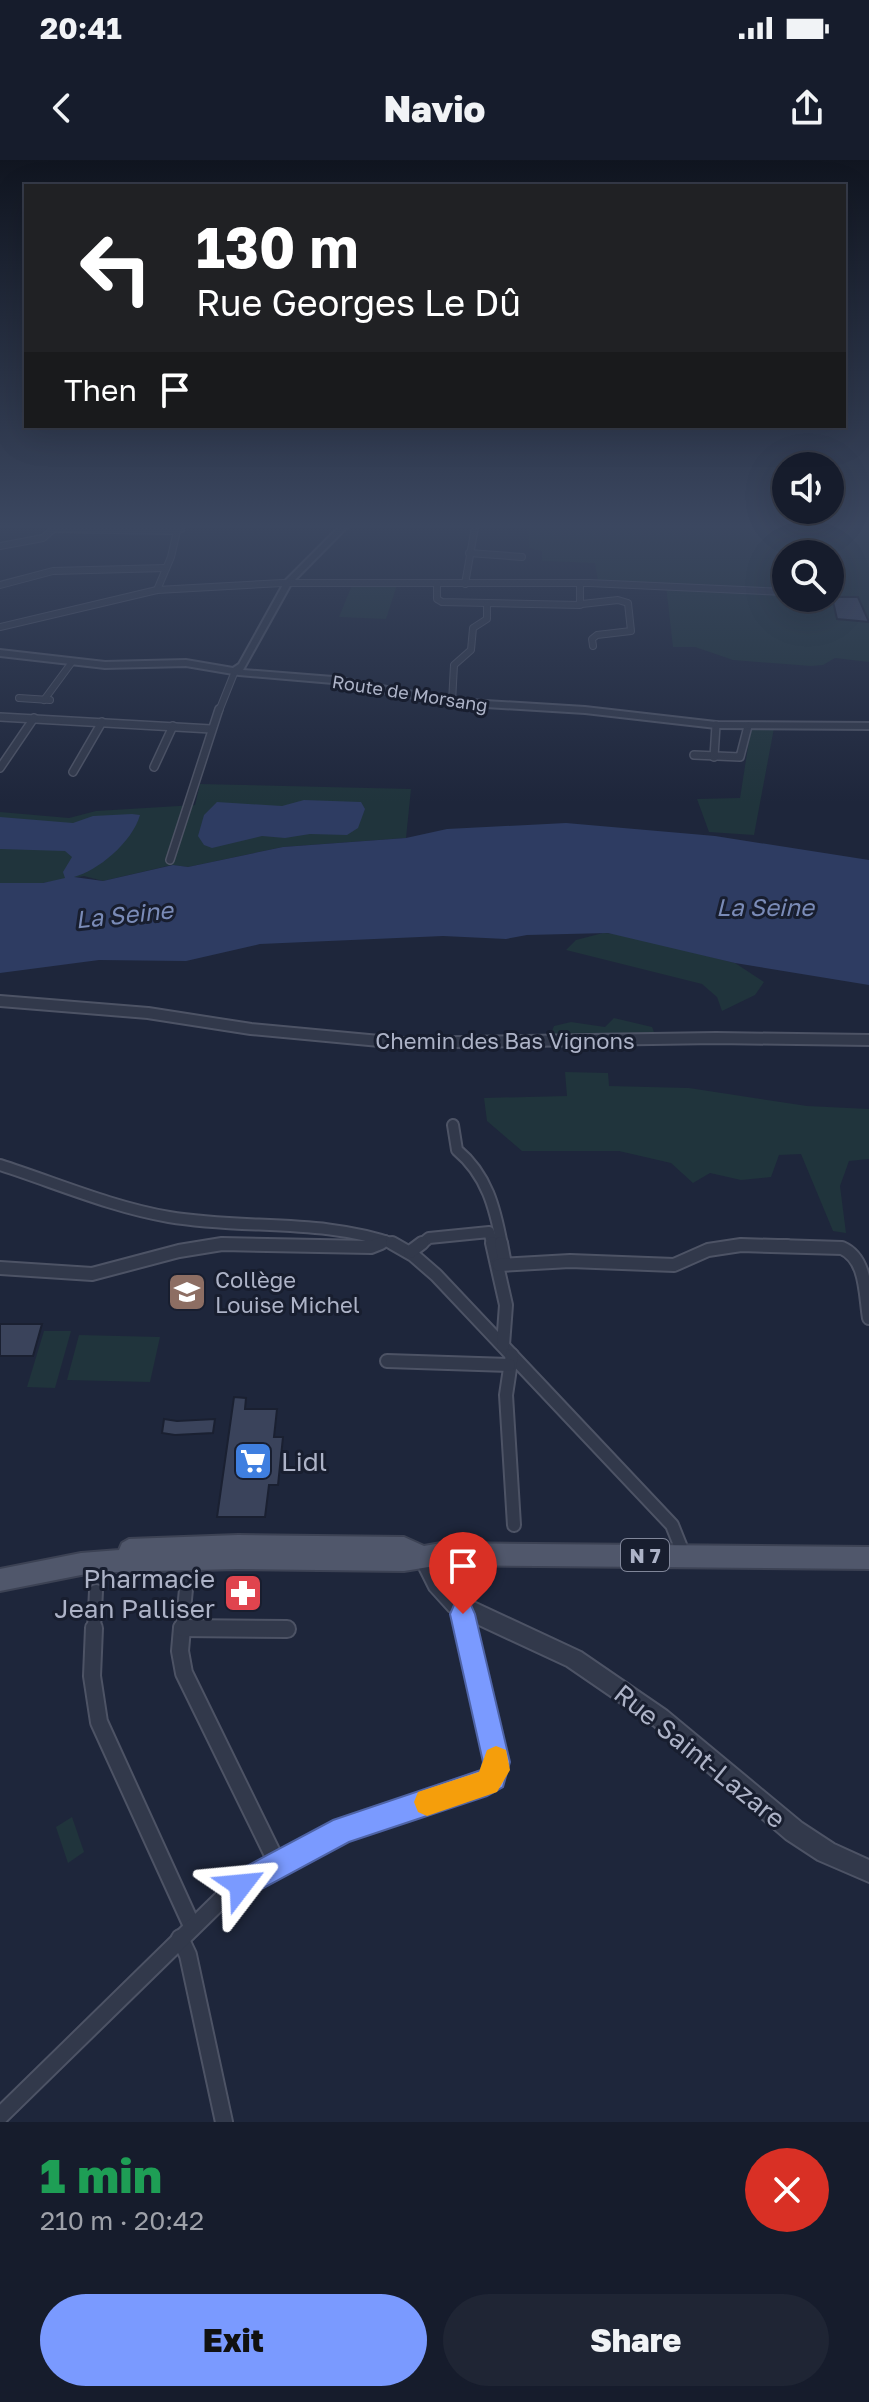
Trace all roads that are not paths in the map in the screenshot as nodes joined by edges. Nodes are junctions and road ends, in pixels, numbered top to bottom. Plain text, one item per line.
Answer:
1 (35, 619) edge
2 (268, 619) edge
3 (487, 619) edge
4 (630, 619) edge
5 (0, 627) edge
6 (593, 646) dead end
7 (0, 653) edge
8 (72, 662) junction
9 (235, 671) junction
10 (19, 698) dead end
11 (452, 702) junction
12 (0, 717) edge
13 (34, 718) junction
14 (102, 722) junction
15 (716, 725) junction
16 (173, 726) junction
17 (748, 726) junction
18 (869, 726) edge
19 (211, 729) junction
20 (694, 755) dead end
21 (714, 757) junction
22 (154, 767) dead end
23 (0, 768) edge
24 (73, 772) dead end
25 (170, 860) dead end
26 (0, 1001) edge
27 (869, 1040) edge
28 (453, 1125) dead end
29 (0, 1165) edge
30 (385, 1241) junction
31 (410, 1252) junction
32 (498, 1265) junction
33 (0, 1268) edge
34 (869, 1318) edge
35 (508, 1355) junction
36 (387, 1361) dead end
37 (514, 1525) dead end
38 (422, 1556) junction
39 (684, 1556) junction
40 (869, 1558) edge
41 (0, 1567) edge
42 (187, 1579) dead end
43 (0, 1580) edge
44 (96, 1591) dead end
45 (464, 1608) junction
46 (182, 1628) junction
47 (287, 1629) dead end
48 (278, 1865) junction
49 (869, 1871) edge
50 (186, 1932) junction
51 (0, 2116) edge
52 (224, 2122) edge

1 - 5 street
2 - 9 street
3 - 11 street
4 - 6 street
7 - 8 street, Route de Morsang
8 - 9 street, Route de Morsang
8 - 10 street
9 - 11 street, Route de Morsang
9 - 19 street
11 - 15 street, Route de Morsang
12 - 13 street
13 - 14 street
13 - 23 street
14 - 16 street
14 - 24 street
15 - 17 street, Route de Morsang
15 - 21 street
16 - 19 street
16 - 22 street
17 - 18 street, Route de Morsang
17 - 21 street
19 - 25 street
20 - 21 street
26 - 27 street, Chemin des Bas Vignons
28 - 32 street
29 - 30 street
30 - 31 street
30 - 33 street
31 - 32 street
31 - 35 street
32 - 34 street
32 - 35 street
35 - 36 street
35 - 37 street
35 - 39 street
38 - 39 main road, N 7
38 - 41 main road, N 7
38 - 43 main road, N 7
38 - 45 street, Rue Saint-Lazare
39 - 40 main road, N 7
42 - 46 street
44 - 50 street
45 - 48 street
45 - 49 street, Rue Saint-Lazare
46 - 47 street
46 - 48 street
48 - 50 street
50 - 51 street
50 - 52 street

